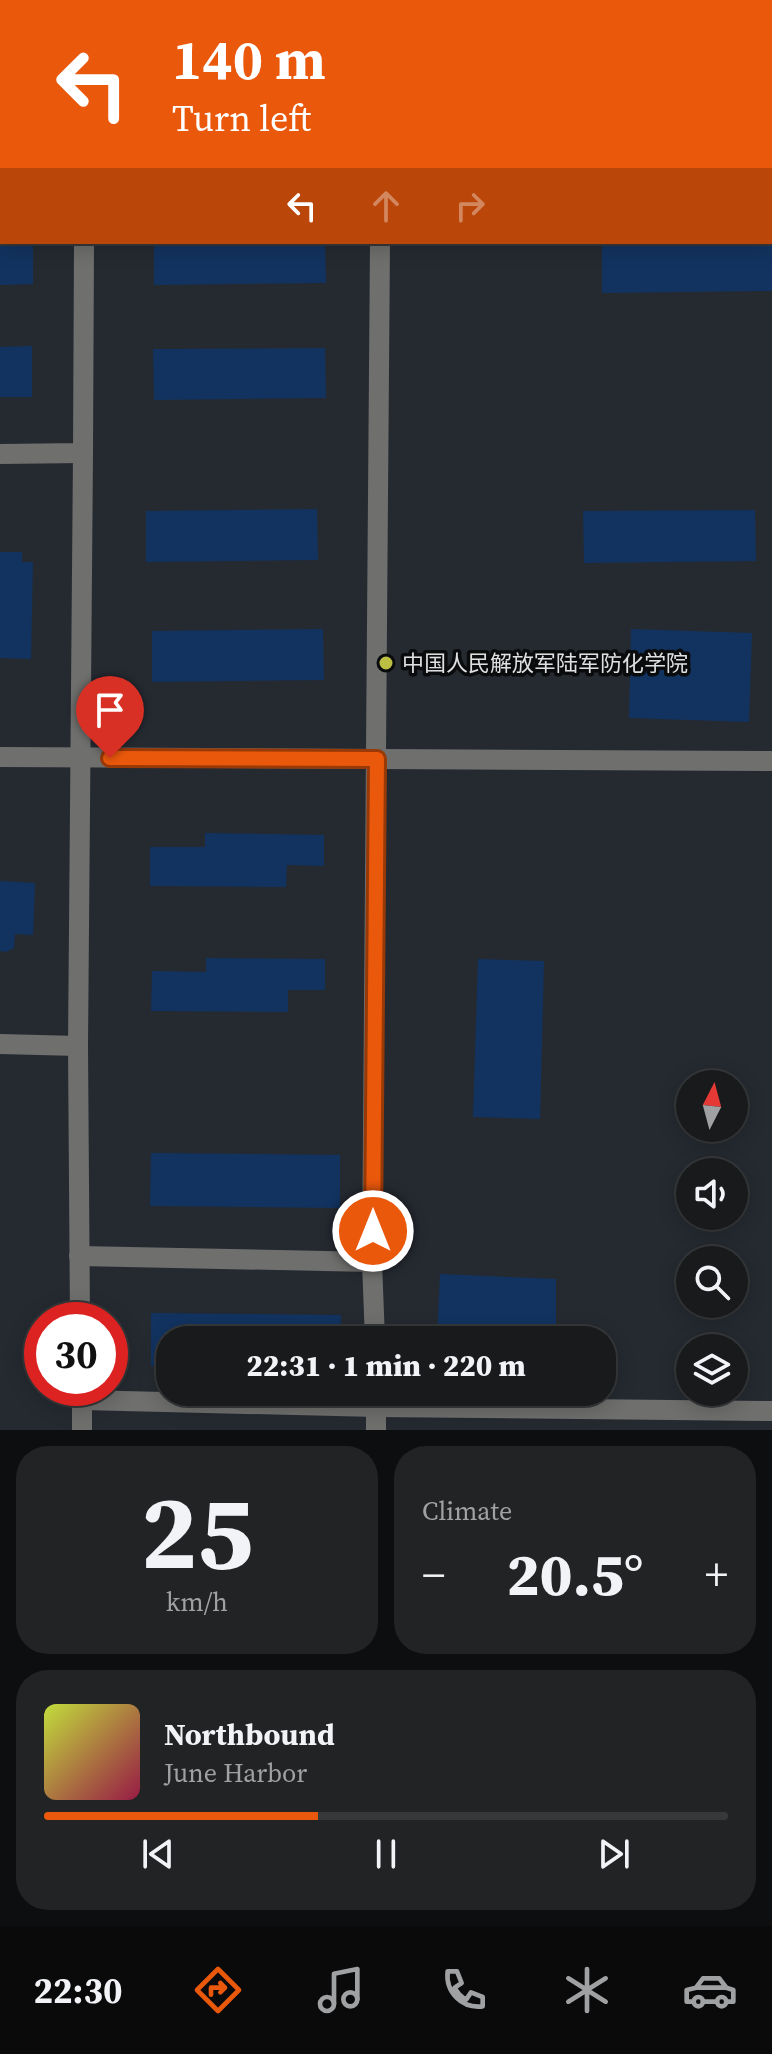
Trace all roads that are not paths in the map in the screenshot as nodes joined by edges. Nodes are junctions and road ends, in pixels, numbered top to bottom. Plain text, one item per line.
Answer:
1 (84, 244) edge
2 (380, 244) edge
3 (83, 453) junction
4 (0, 454) edge
5 (0, 757) edge
6 (81, 758) junction
7 (377, 759) junction
8 (772, 761) edge
9 (0, 1044) edge
10 (78, 1046) junction
11 (79, 1256) junction
12 (372, 1262) junction
13 (80, 1302) edge
14 (374, 1326) edge
15 (128, 1395) edge
16 (156, 1396) edge
17 (82, 1406) edge
18 (377, 1406) edge
19 (592, 1406) edge
20 (772, 1411) edge
21 (82, 1430) edge
22 (376, 1430) edge

1 - 3 street
2 - 7 street
3 - 4 street
3 - 6 street
5 - 6 street
6 - 7 street
6 - 10 street
7 - 8 street
7 - 12 street
9 - 10 street
10 - 11 street
11 - 12 street
11 - 13 street
12 - 14 street
15 - 16 street
17 - 21 street
18 - 22 street
19 - 20 street

